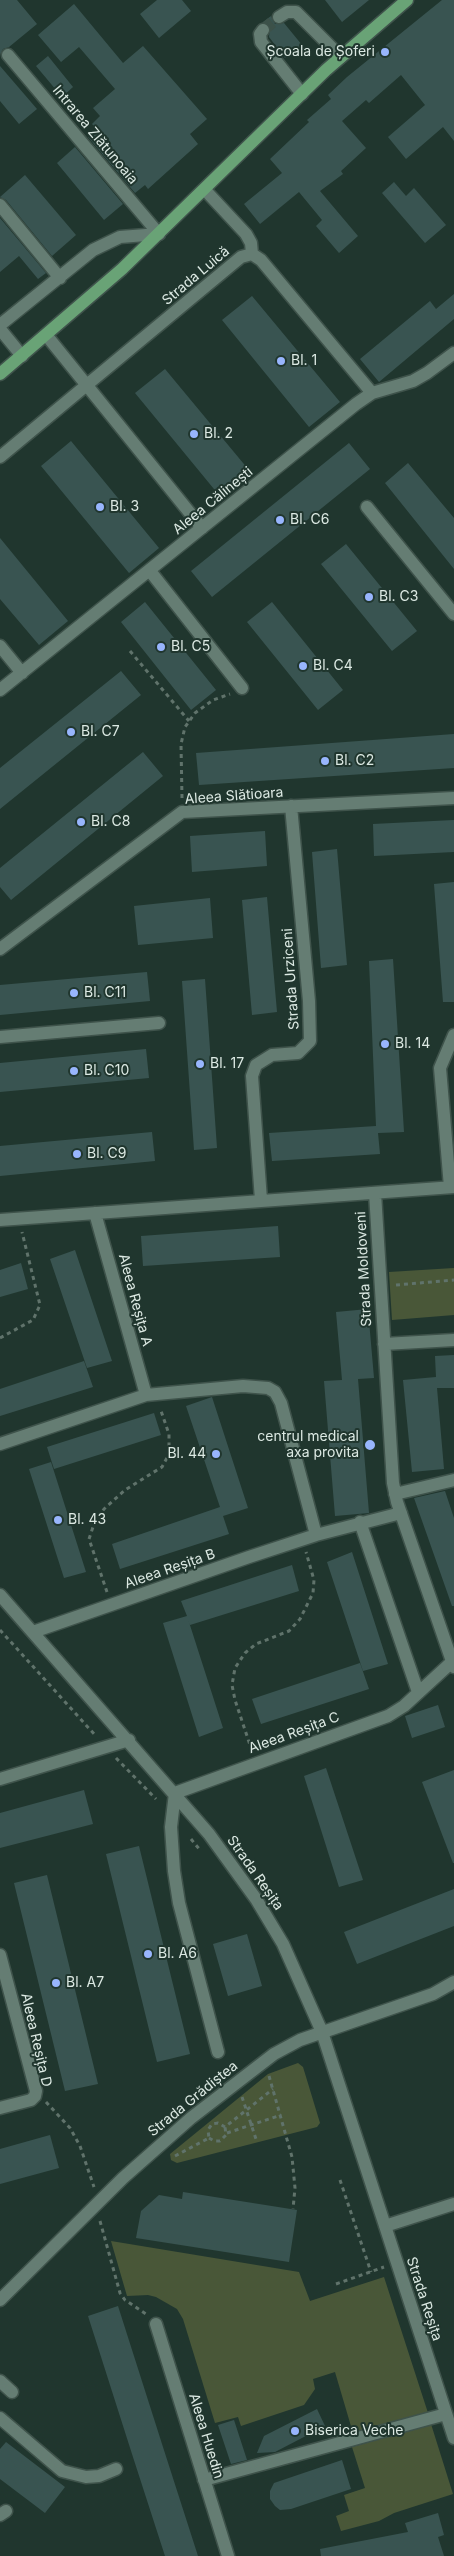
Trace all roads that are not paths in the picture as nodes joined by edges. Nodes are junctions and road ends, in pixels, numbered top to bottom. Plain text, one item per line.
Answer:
1 (407, 0) edge
2 (279, 17) tunnel mouth
3 (263, 30) dead end
4 (8, 56) dead end
5 (341, 57) junction
6 (302, 94) junction
7 (205, 190) junction
8 (0, 205) edge
9 (159, 234) junction
10 (252, 254) junction
11 (60, 278) junction
12 (0, 327) edge
13 (47, 336) junction
14 (454, 353) edge
15 (22, 356) junction
16 (0, 374) edge
17 (88, 385) junction
18 (372, 393) junction
19 (0, 457) edge
20 (366, 507) dead end
21 (202, 528) junction
22 (150, 571) junction
23 (454, 614) edge
24 (0, 646) edge
25 (22, 673) junction
26 (242, 688) road end
27 (0, 690) edge
28 (454, 798) edge
29 (291, 806) junction
30 (0, 949) edge
31 (159, 1023) dead end
32 (454, 1035) edge
33 (0, 1037) edge
34 (452, 1187) edge
35 (375, 1193) junction
36 (260, 1200) junction
37 (95, 1213) junction
38 (0, 1220) edge
39 (454, 1340) edge
40 (384, 1344) junction
41 (150, 1394) junction
42 (0, 1444) edge
43 (454, 1480) edge
44 (395, 1494) junction
45 (400, 1513) junction
46 (360, 1522) junction
47 (316, 1535) junction
48 (0, 1595) edge
49 (34, 1632) junction
50 (453, 1663) edge
51 (418, 1692) junction
52 (129, 1740) junction
53 (0, 1779) edge
54 (175, 1793) junction
55 (0, 1955) edge
56 (452, 1985) edge
57 (322, 2032) junction
58 (218, 2052) dead end
59 (0, 2108) edge
60 (454, 2204) edge
61 (385, 2226) junction
62 (0, 2300) edge
63 (156, 2324) road end
64 (0, 2381) edge
65 (12, 2392) dead end
66 (446, 2414) junction
67 (0, 2418) edge
68 (453, 2432) edge
69 (116, 2469) dead end
70 (204, 2480) junction
71 (228, 2556) edge

1 - 5 main road
2 - 5 street
3 - 6 street
4 - 9 street, Intrarea Zlătunoaia
5 - 6 main road
6 - 7 main road
7 - 9 main road
7 - 10 street
8 - 11 street
9 - 11 street
9 - 13 main road
10 - 17 street, Strada Luică
10 - 18 street, Strada Luică
11 - 12 street
12 - 15 street
13 - 15 main road
13 - 17 street
14 - 18 street, Aleea Călinești
15 - 16 main road
17 - 19 street, Strada Luică
17 - 21 street
18 - 21 street, Aleea Călinești
20 - 23 street
21 - 22 street, Aleea Călinești
22 - 25 street, Aleea Călinești
22 - 26 street
24 - 25 street
25 - 27 street, Aleea Călinești
28 - 29 street, Aleea Slătioara
29 - 30 street, Aleea Slătioara
29 - 36 street, Strada Urziceni
31 - 33 street
32 - 34 street
34 - 35 street
35 - 36 street
35 - 40 street, Strada Moldoveni
36 - 37 street
37 - 38 street
37 - 41 street, Aleea Reșița A
39 - 40 street, Strada Moldoveni
40 - 44 street, Strada Moldoveni
41 - 42 street
41 - 47 street
43 - 44 street
44 - 45 street, Strada Moldoveni
45 - 46 street, Aleea Reșița B
45 - 50 street, Strada Moldoveni
46 - 47 street, Aleea Reșița B
46 - 51 street
47 - 49 street, Aleea Reșița B
48 - 49 street, Strada Reșița
49 - 52 street, Strada Reșița
50 - 51 street, Aleea Reșița C
51 - 54 street, Aleea Reșița C
52 - 53 street
52 - 54 street, Strada Reșița
54 - 57 street, Strada Reșița
54 - 58 street
55 - 59 street, Aleea Reșița D
56 - 57 street, Strada Grădiștea
57 - 61 street, Strada Reșița
57 - 62 street, Strada Grădiștea
60 - 61 street
61 - 66 street, Strada Reșița
63 - 70 street, Aleea Huedin
64 - 65 street
66 - 68 street, Strada Reșița
66 - 70 street
67 - 69 street
70 - 71 street, Aleea Huedin

